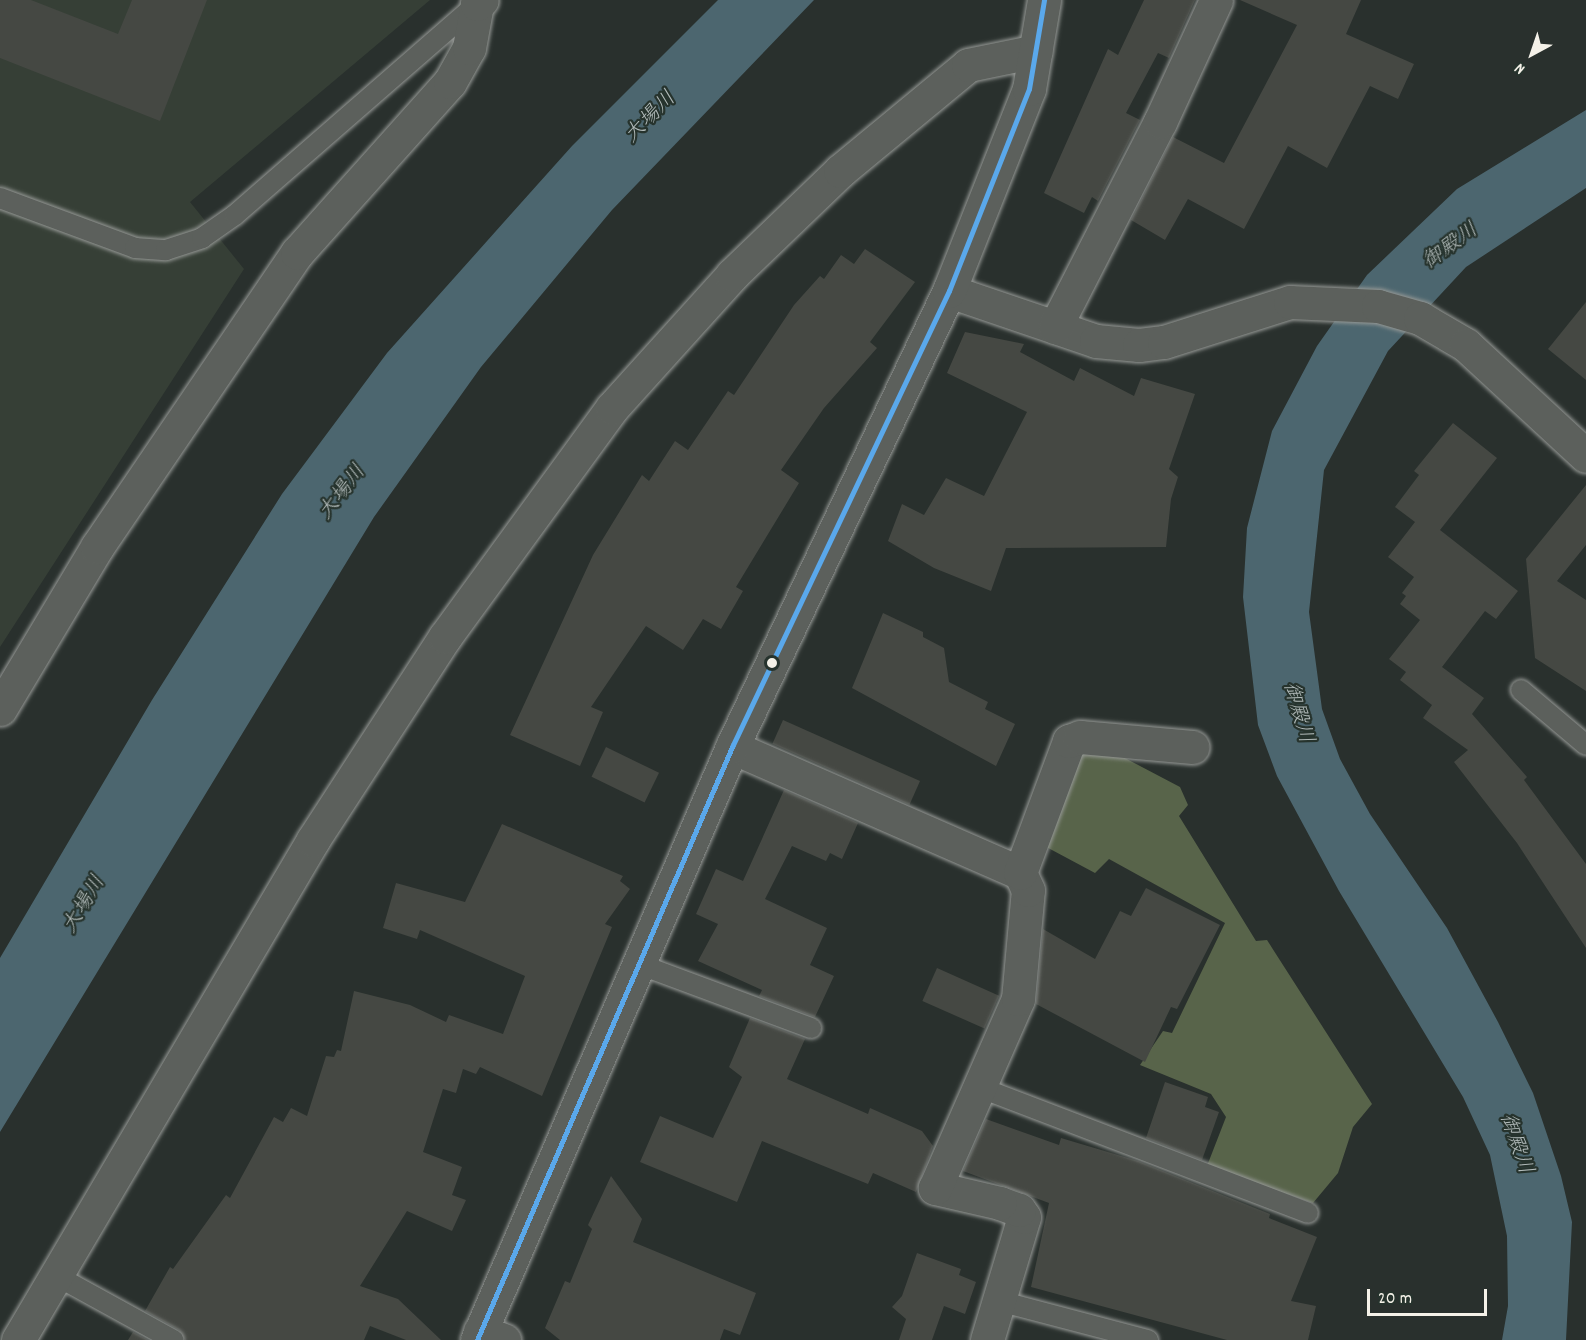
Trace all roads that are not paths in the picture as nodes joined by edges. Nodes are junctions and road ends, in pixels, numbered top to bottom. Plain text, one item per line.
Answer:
1 (1044, 0) edge
2 (1216, 0) edge
3 (480, 2) edge
4 (1036, 51) junction
5 (0, 198) edge
6 (949, 291) junction
7 (1055, 327) junction
8 (1586, 456) edge
9 (1521, 690) dead end
10 (0, 710) edge
11 (1586, 745) edge
12 (732, 747) junction
13 (1194, 747) dead end
14 (1020, 873) junction
15 (636, 963) junction
16 (811, 1029) dead end
17 (981, 1088) junction
18 (1308, 1213) dead end
19 (55, 1275) junction
20 (999, 1301) junction
21 (487, 1337) edge
22 (18, 1340) edge
23 (173, 1340) edge
24 (987, 1340) edge
25 (1149, 1340) edge

1 - 4 street
2 - 7 street
3 - 5 lane
3 - 10 street
4 - 6 street
4 - 19 street
6 - 7 street
6 - 12 street
7 - 8 street
9 - 11 lane
12 - 14 street
12 - 15 street
13 - 14 street
14 - 17 street
15 - 16 lane
15 - 21 street
17 - 18 lane
17 - 20 street
19 - 22 street
19 - 23 lane
20 - 24 street
20 - 25 lane

